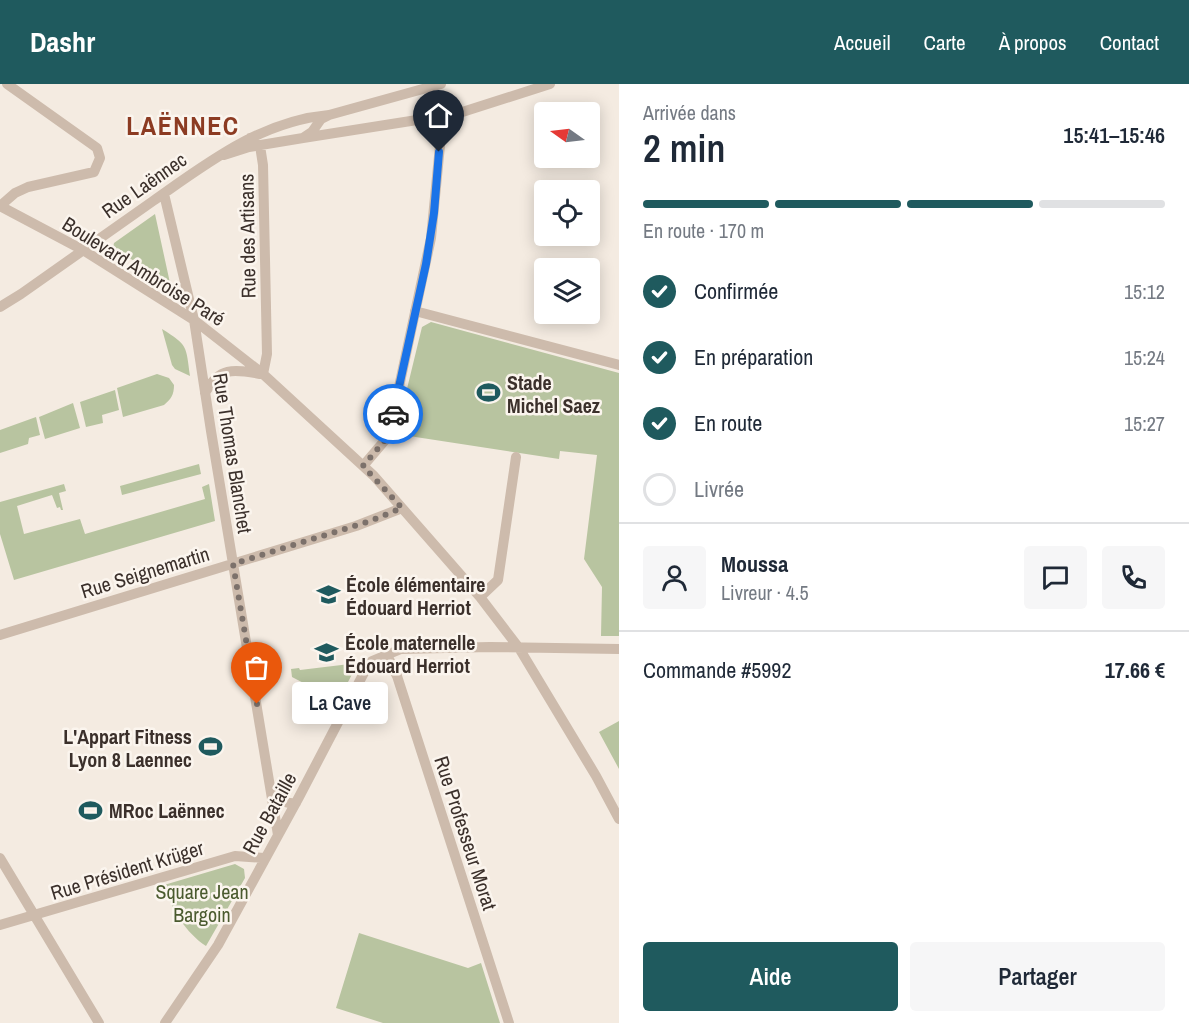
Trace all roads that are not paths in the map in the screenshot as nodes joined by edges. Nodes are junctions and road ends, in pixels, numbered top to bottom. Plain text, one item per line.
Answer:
1 (7, 84) edge
2 (441, 84) edge
3 (550, 84) edge
4 (317, 119) junction
5 (442, 125) junction
6 (319, 136) junction
7 (250, 138) junction
8 (303, 138) junction
9 (260, 146) junction
10 (221, 156) junction
11 (164, 194) junction
12 (0, 206) edge
13 (83, 250) junction
14 (0, 307) edge
15 (415, 311) junction
16 (194, 320) junction
17 (619, 365) edge
18 (263, 375) junction
19 (205, 394) junction
20 (516, 457) dead end
21 (363, 466) junction
22 (402, 508) junction
23 (233, 564) junction
24 (480, 597) junction
25 (0, 635) edge
26 (519, 648) junction
27 (619, 649) edge
28 (387, 655) junction
29 (271, 790) junction
30 (296, 803) junction
31 (619, 819) edge
32 (278, 835) junction
33 (0, 858) edge
34 (264, 858) junction
35 (35, 916) junction
36 (0, 925) edge
37 (99, 1023) edge
38 (165, 1023) edge
39 (509, 1023) edge

1 - 12 street
2 - 4 street, Rue Laënnec
3 - 5 street
4 - 6 street
4 - 7 street, Rue Laënnec
4 - 8 street
5 - 6 street, Rue Laënnec
5 - 15 street
6 - 8 street, Rue Laënnec
7 - 9 street, Rue des Artisans
7 - 10 street, Rue Laënnec
8 - 9 street, Rue Laënnec
9 - 10 street, Rue Laënnec
9 - 18 street, Rue des Artisans
10 - 11 street, Rue Laënnec
11 - 13 street, Rue Laënnec
11 - 16 street, Rue Thomas Blanchet
12 - 13 street, Boulevard Ambroise Paré
13 - 14 street, Rue Laënnec
13 - 16 street, Boulevard Ambroise Paré
15 - 17 street
15 - 21 street
16 - 18 street, Boulevard Ambroise Paré
16 - 19 street, Rue Thomas Blanchet
18 - 19 street
18 - 21 street, Boulevard Ambroise Paré
19 - 23 street, Rue Thomas Blanchet
20 - 24 street
21 - 22 street, Boulevard Ambroise Paré
22 - 23 street, Rue Seignemartin
22 - 24 street, Boulevard Ambroise Paré
23 - 25 street, Rue Seignemartin
23 - 29 street, Rue Thomas Blanchet
24 - 26 street, Boulevard Ambroise Paré
26 - 27 street
26 - 28 street
26 - 31 street, Boulevard Ambroise Paré
28 - 30 street, Rue Bataille
28 - 39 street, Rue Professeur Morat
29 - 30 street
29 - 32 street, Rue Thomas Blanchet
30 - 32 street, Rue Bataille
32 - 34 street, Rue Bataille
33 - 35 street
34 - 35 street, Rue Président Krüger
34 - 38 street, Rue Bataille
35 - 36 street, Rue Président Krüger
35 - 37 street

